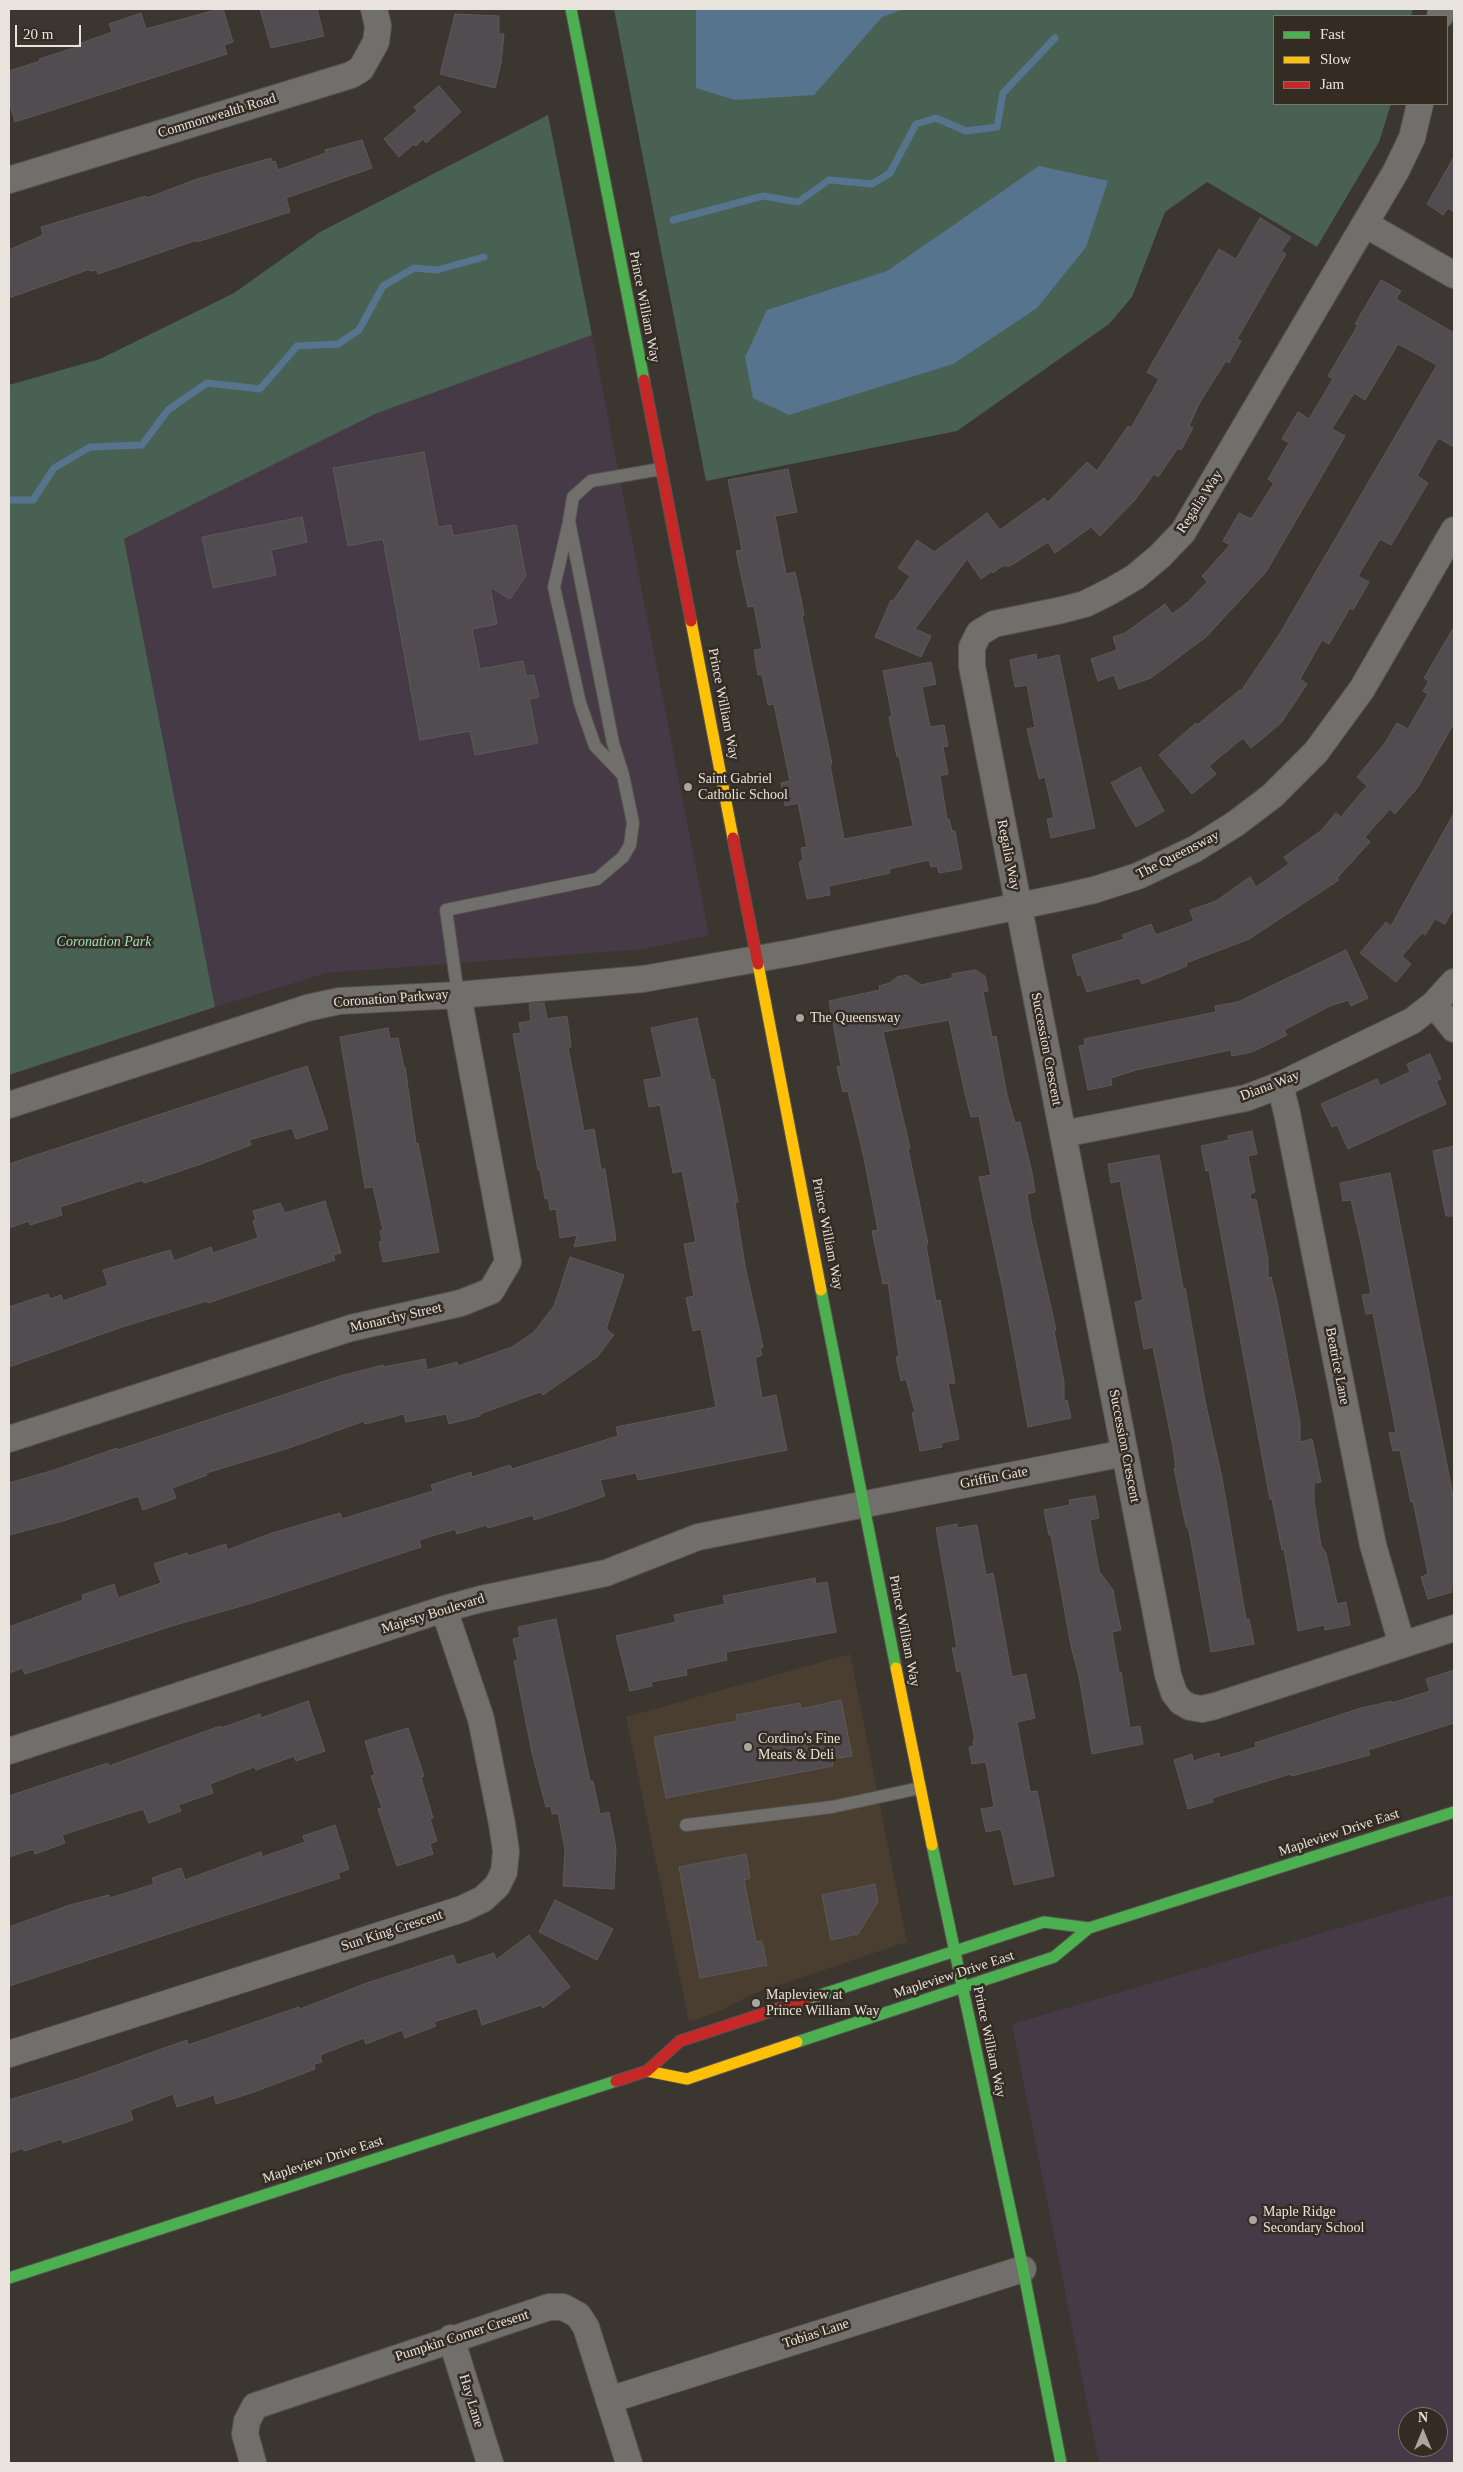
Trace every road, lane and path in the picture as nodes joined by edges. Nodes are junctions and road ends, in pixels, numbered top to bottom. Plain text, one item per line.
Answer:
1 (374, 9) edge
2 (570, 9) edge
3 (1420, 105) edge
4 (9, 180) edge
5 (1365, 224) junction
6 (1454, 275) edge
7 (661, 469) junction
8 (569, 521) junction
9 (1454, 530) edge
10 (623, 775) junction
11 (1018, 906) junction
12 (757, 959) junction
13 (1454, 982) edge
14 (458, 995) junction
15 (1434, 1004) junction
16 (1454, 1029) edge
17 (1280, 1085) junction
18 (9, 1106) edge
19 (1062, 1134) junction
20 (9, 1439) edge
21 (1125, 1453) junction
22 (863, 1503) junction
23 (444, 1609) junction
24 (1454, 1628) edge
25 (1402, 1645) junction
26 (9, 1751) edge
27 (920, 1788) junction
28 (1454, 1812) edge
29 (686, 1825) dead end
30 (1089, 1928) junction
31 (954, 1951) junction
32 (962, 1988) junction
33 (9, 2054) edge
34 (647, 2071) junction
35 (1023, 2268) junction
36 (9, 2278) edge
37 (451, 2338) junction
38 (609, 2400) junction
39 (253, 2463) edge
40 (490, 2463) edge
41 (629, 2463) edge
42 (1061, 2463) edge

1 - 4 street, Commonwealth Road
2 - 7 street, Prince William Way
3 - 5 street, Regalia Way
5 - 6 street
5 - 11 street, Regalia Way
7 - 8 lane
7 - 12 street, Prince William Way
8 - 10 lane
8 - 10 lane
9 - 11 street, The Queensway
10 - 14 lane
11 - 12 street, The Queensway
11 - 19 street, Succession Crescent
12 - 14 street, Coronation Parkway
12 - 22 street, Prince William Way
13 - 15 street, Diana Way
14 - 18 street, Coronation Parkway
14 - 20 street, Monarchy Street
15 - 16 street
15 - 17 street, Diana Way
17 - 19 street, Diana Way
17 - 25 street, Beatrice Lane
19 - 21 street, Succession Crescent
21 - 22 street, Griffin Gate
21 - 25 street, Succession Crescent
22 - 23 street, Majesty Boulevard
22 - 27 street, Prince William Way
23 - 26 street, Majesty Boulevard
23 - 33 street, Sun King Crescent
24 - 25 street, Succession Crescent
27 - 29 lane
27 - 31 street, Prince William Way
28 - 30 street, Mapleview Drive East
30 - 31 street, Mapleview Drive East
30 - 32 street, Mapleview Drive East
31 - 32 street, Prince William Way
31 - 34 street, Mapleview Drive East
32 - 34 street, Mapleview Drive East
32 - 35 street, Prince William Way
34 - 36 street, Mapleview Drive East
35 - 38 street, Tobias Lane
35 - 42 street, Prince William Way
37 - 38 street, Pumpkin Corner Cresent
37 - 39 street, Pumpkin Corner Cresent
37 - 40 street, Hay Lane
38 - 41 street, Pumpkin Corner Cresent

